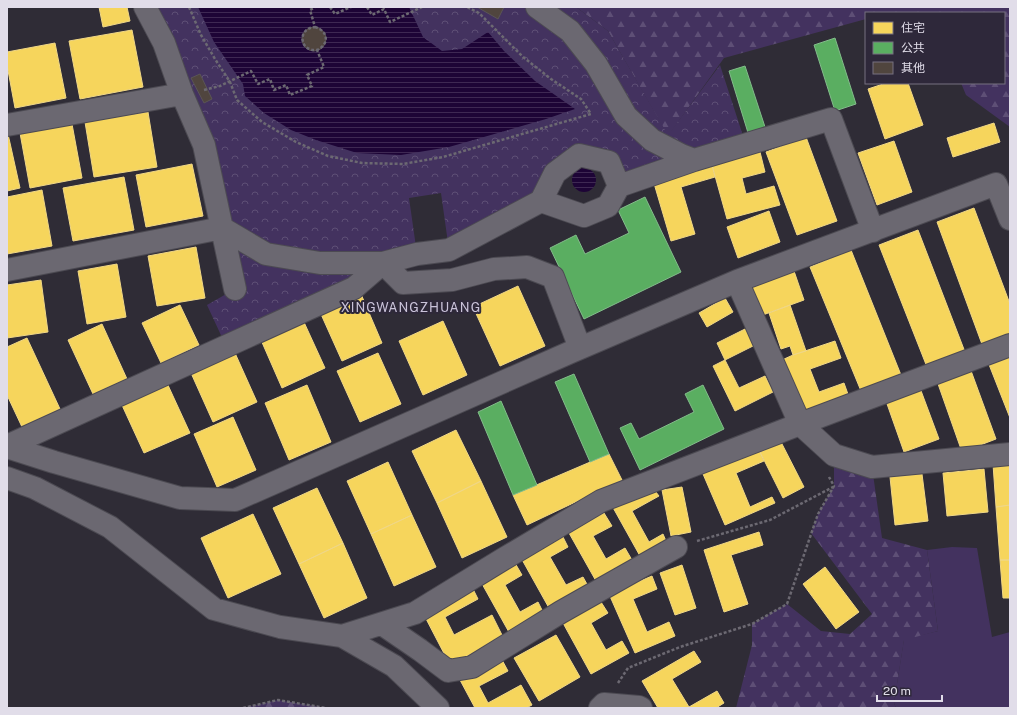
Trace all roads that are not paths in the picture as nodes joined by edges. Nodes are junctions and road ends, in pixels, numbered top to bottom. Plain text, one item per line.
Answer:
1 (145, 7) edge
2 (537, 7) edge
3 (182, 94) junction
4 (7, 125) edge
5 (694, 160) junction
6 (619, 186) junction
7 (541, 201) junction
8 (1010, 219) edge
9 (222, 228) junction
10 (873, 230) junction
11 (382, 263) junction
12 (7, 270) edge
13 (737, 281) junction
14 (235, 289) dead end
15 (1010, 344) edge
16 (580, 348) junction
17 (800, 424) junction
18 (7, 446) edge
19 (1010, 454) edge
20 (7, 478) edge
21 (676, 548) road end
22 (382, 624) junction
23 (342, 636) junction
24 (602, 706) edge
25 (438, 708) edge
26 (641, 708) edge

1 - 3 street
2 - 5 street
3 - 4 street
3 - 9 street
5 - 6 street
5 - 10 street
6 - 7 street
6 - 7 street
7 - 11 street
8 - 10 street
9 - 11 street
9 - 12 street
9 - 14 street
10 - 13 street
11 - 16 street
11 - 18 street
13 - 16 street
13 - 17 street
15 - 17 street
16 - 18 street
17 - 19 street
17 - 22 street
20 - 23 street
21 - 22 street
22 - 23 street
23 - 25 street
24 - 26 street

